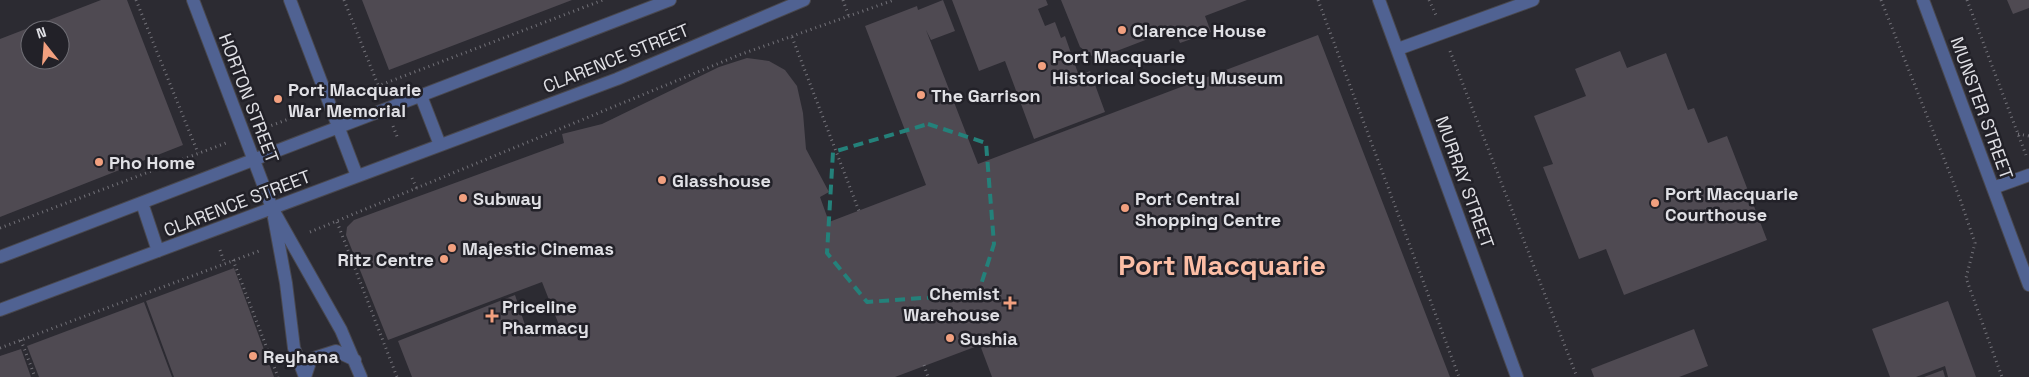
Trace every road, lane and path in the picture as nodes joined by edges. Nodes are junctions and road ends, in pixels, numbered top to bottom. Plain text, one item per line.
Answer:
1 (136, 0) edge
2 (193, 0) edge
3 (290, 0) edge
4 (344, 0) edge
5 (603, 0) edge
6 (670, 0) edge
7 (843, 0) edge
8 (894, 0) edge
9 (1318, 0) edge
10 (1379, 0) edge
11 (1533, 0) edge
12 (1881, 0) edge
13 (1923, 0) edge
14 (1967, 0) edge
15 (795, 1) edge
16 (849, 17) junction
17 (792, 37) junction
18 (1447, 43) dead end
19 (1398, 49) junction
20 (378, 85) junction
21 (421, 96) junction
22 (343, 99) dead end
23 (312, 110) dead end
24 (387, 110) junction
25 (338, 128) junction
26 (260, 130) dead end
27 (2018, 134) junction
28 (2029, 136) edge
29 (229, 142) dead end
30 (440, 145) junction
31 (198, 154) junction
32 (405, 158) junction
33 (254, 161) junction
34 (2029, 162) edge
35 (2029, 175) edge
36 (357, 176) junction
37 (1993, 188) junction
38 (416, 189) junction
39 (142, 203) junction
40 (272, 208) junction
41 (859, 210) dead end
42 (337, 222) junction
43 (0, 228) edge
44 (308, 233) dead end
45 (263, 249) dead end
46 (158, 251) junction
47 (221, 254) dead end
48 (0, 257) edge
49 (233, 260) junction
50 (225, 264) junction
51 (2029, 285) edge
52 (0, 310) edge
53 (21, 340) junction
54 (0, 348) edge
55 (355, 360) junction
56 (924, 366) dead end
57 (36, 377) edge
58 (278, 377) edge
59 (305, 377) edge
60 (361, 377) edge
61 (397, 377) edge
62 (928, 377) edge
63 (1459, 377) edge
64 (1517, 377) edge
65 (1577, 377) edge
66 (2002, 377) edge

1 - 31 path
2 - 33 street, HORTON STREET
3 - 25 street
4 - 20 path
5 - 20 path
6 - 21 street, CLARENCE STREET
7 - 16 path
8 - 16 path
9 - 63 path
10 - 19 street, MURRAY STREET
11 - 19 street
12 - 66 path
13 - 37 street, MUNSTER STREET
14 - 27 path
15 - 30 street, CLARENCE STREET
16 - 17 path
17 - 38 path
17 - 41 path
18 - 65 path
19 - 64 street, MURRAY STREET
20 - 22 path
20 - 24 path
21 - 24 street, CLARENCE STREET
21 - 30 street
23 - 26 path
24 - 25 street, CLARENCE STREET
24 - 32 path
25 - 33 street, CLARENCE STREET
25 - 36 street
27 - 28 path
27 - 34 path
29 - 31 path
30 - 32 street, CLARENCE STREET
31 - 43 path
32 - 36 street, CLARENCE STREET
32 - 38 path
33 - 39 street, CLARENCE STREET
33 - 40 street, HORTON STREET
35 - 37 street
36 - 40 street, CLARENCE STREET
37 - 51 street, MUNSTER STREET
38 - 42 path
39 - 46 street, CLARENCE STREET
39 - 48 street, CLARENCE STREET
40 - 46 street, CLARENCE STREET
40 - 55 street, HORTON STREET
40 - 59 street, HORTON STREET
42 - 44 path
42 - 61 path
45 - 49 path
46 - 52 street, CLARENCE STREET
47 - 50 path
49 - 50 path
49 - 58 path
50 - 53 path
53 - 54 path
53 - 57 path
55 - 59 street, HORTON STREET
55 - 60 street, HORTON STREET
56 - 62 path

